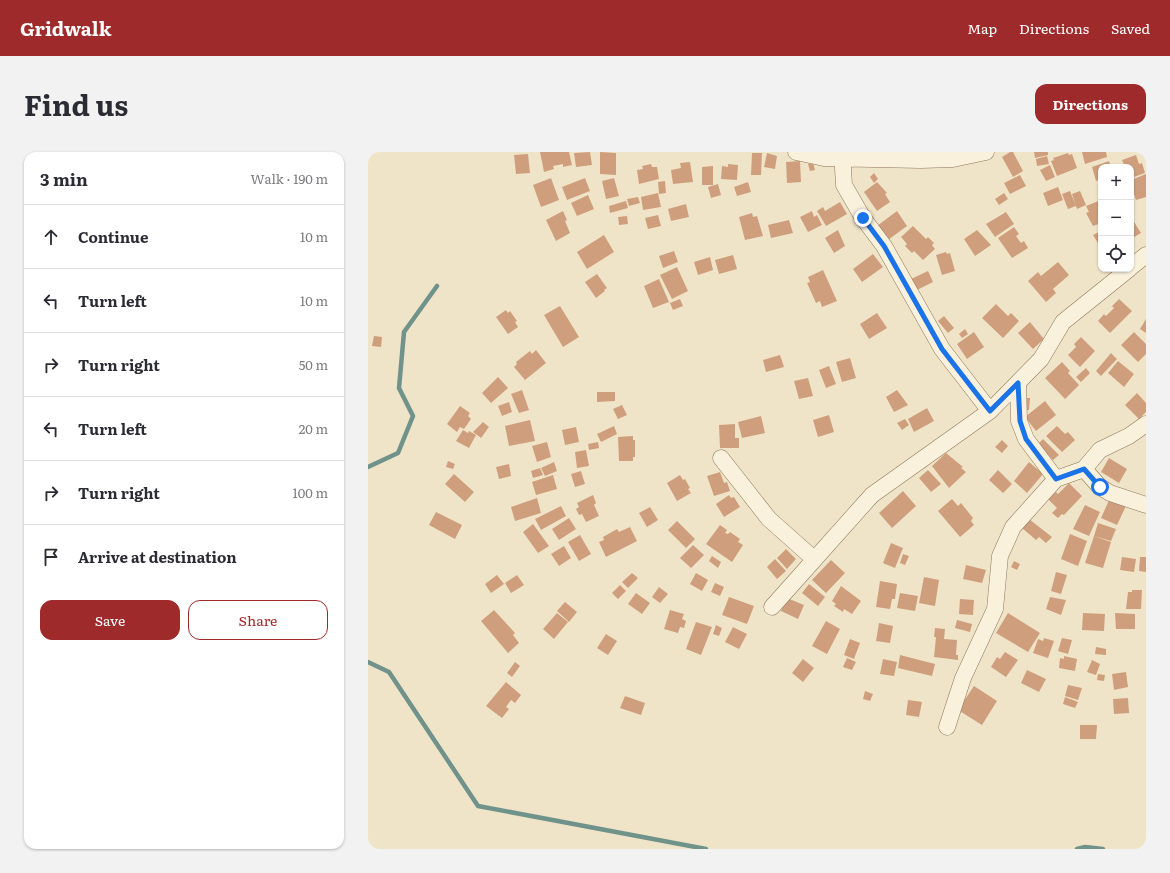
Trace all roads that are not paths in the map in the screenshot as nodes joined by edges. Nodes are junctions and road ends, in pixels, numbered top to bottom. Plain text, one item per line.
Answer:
1 (796, 152) edge
2 (986, 152) edge
3 (842, 155) edge
4 (1146, 255) edge
5 (1134, 265) edge
6 (1125, 272) edge
7 (1018, 383) junction
8 (990, 411) junction
9 (1146, 424) edge
10 (721, 458) dead end
11 (1084, 469) junction
12 (1056, 479) junction
13 (1146, 505) edge
14 (814, 559) junction
15 (772, 607) dead end
16 (947, 727) dead end

1 - 3 street
2 - 3 street
3 - 8 street
4 - 5 street
6 - 7 street
7 - 8 street
7 - 12 street
8 - 14 street
9 - 11 street
10 - 14 street
11 - 12 street
11 - 13 street
12 - 16 street
14 - 15 street

